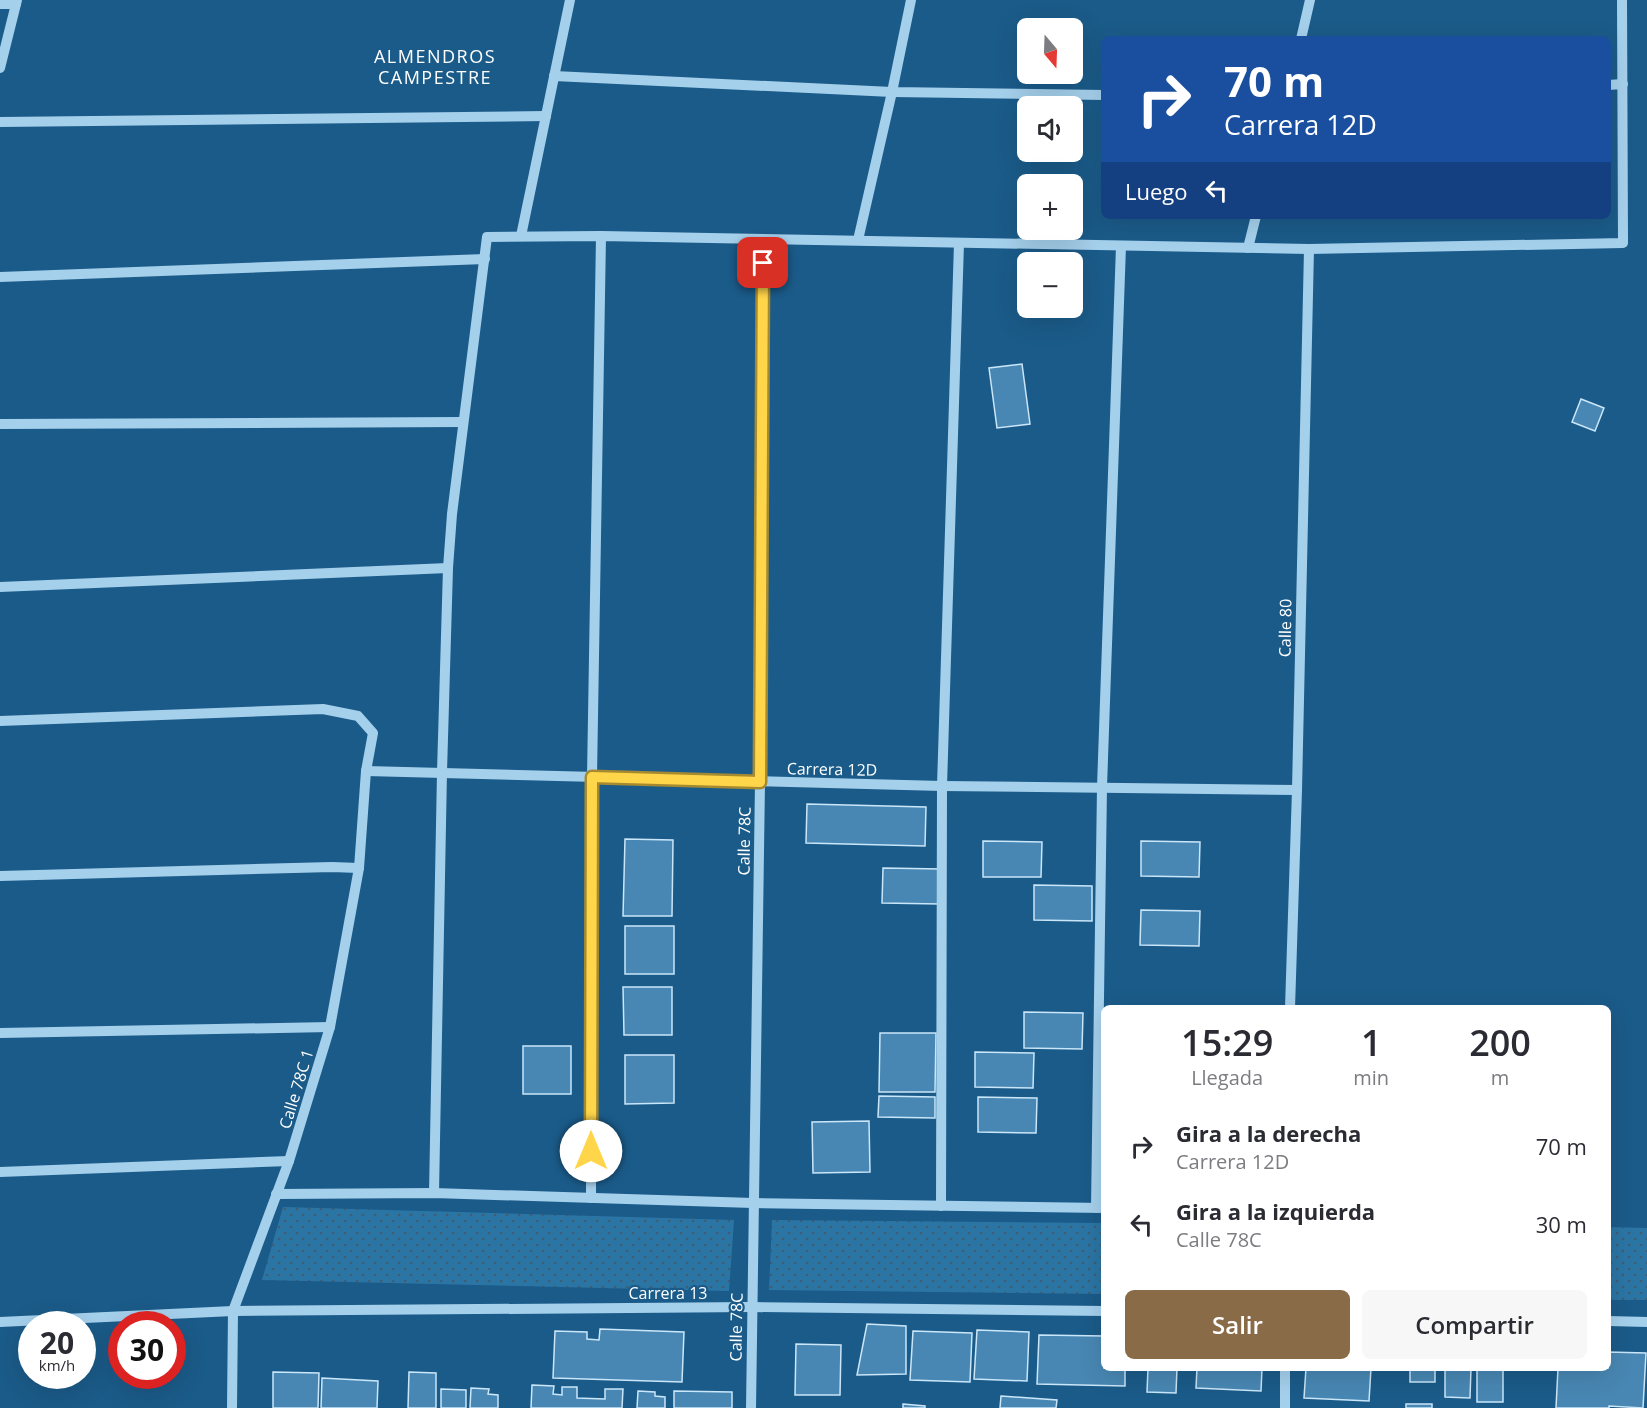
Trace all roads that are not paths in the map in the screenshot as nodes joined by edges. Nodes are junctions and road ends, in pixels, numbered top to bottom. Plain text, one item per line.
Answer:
1 (570, 0) edge
2 (911, 0) edge
3 (1310, 0) edge
4 (1622, 0) edge
5 (16, 2) edge
6 (0, 4) edge
7 (1301, 36) edge
8 (0, 68) edge
9 (554, 76) junction
10 (1623, 84) junction
11 (1611, 85) edge
12 (892, 92) junction
13 (1101, 95) edge
14 (546, 116) junction
15 (0, 122) edge
16 (1255, 219) edge
17 (521, 236) junction
18 (601, 236) junction
19 (763, 239) junction
20 (858, 240) junction
21 (959, 243) junction
22 (1120, 246) junction
23 (1248, 248) junction
24 (1309, 249) junction
25 (485, 259) junction
26 (0, 277) edge
27 (463, 422) junction
28 (0, 424) edge
29 (448, 568) junction
30 (0, 587) edge
31 (0, 721) edge
32 (366, 771) junction
33 (442, 772) junction
34 (592, 777) junction
35 (760, 782) junction
36 (942, 786) junction
37 (1102, 787) junction
38 (1297, 790) junction
39 (359, 868) junction
40 (0, 876) edge
41 (1290, 1005) edge
42 (330, 1028) junction
43 (0, 1033) edge
44 (289, 1161) junction
45 (0, 1172) edge
46 (434, 1193) junction
47 (276, 1194) junction
48 (591, 1198) junction
49 (753, 1203) junction
50 (941, 1206) junction
51 (1100, 1208) edge
52 (751, 1307) junction
53 (233, 1311) junction
54 (1101, 1311) edge
55 (1611, 1321) edge
56 (0, 1322) edge
57 (1647, 1322) edge
58 (1285, 1371) edge
59 (232, 1408) edge
60 (751, 1408) edge
61 (1285, 1408) edge

1 - 9 street
2 - 12 street
3 - 7 street
4 - 10 street
5 - 6 street
5 - 8 street
9 - 12 street
9 - 14 street
10 - 11 street
10 - 24 street
12 - 13 street
12 - 20 street
14 - 15 street
14 - 17 street
16 - 23 street
17 - 18 street
17 - 25 street
18 - 19 street
18 - 34 street
19 - 20 street
19 - 35 street, Calle 78C
20 - 21 street
21 - 22 street
21 - 36 street
22 - 23 street
22 - 37 street
23 - 24 street
24 - 38 street, Calle 80
25 - 26 street
25 - 27 street
27 - 28 street
27 - 29 street
29 - 30 street
29 - 33 street
31 - 32 street, Calle 78C 1
32 - 33 street, Carrera 12D
32 - 39 street, Calle 78C 1
33 - 34 street, Carrera 12D
33 - 46 street
34 - 35 street, Carrera 12D
34 - 48 street
35 - 36 street, Carrera 12D
35 - 49 street, Calle 78C
36 - 37 street, Carrera 12D
36 - 50 street
37 - 38 street, Carrera 12D
37 - 51 street
38 - 41 street, Calle 80
39 - 40 street
39 - 42 street, Calle 78C 1
42 - 43 street
42 - 44 street, Calle 78C 1
44 - 45 street
44 - 47 street, Calle 78C 1
46 - 47 street
46 - 48 street
47 - 53 street, Calle 78C 1
48 - 49 street
49 - 50 street
49 - 52 street, Calle 78C
50 - 51 street
52 - 53 street, Carrera 13
52 - 54 street, Carrera 13
52 - 60 street, Calle 78C
53 - 56 street, Carrera 13
53 - 59 street, Calle 78C 1
55 - 57 street
58 - 61 street

